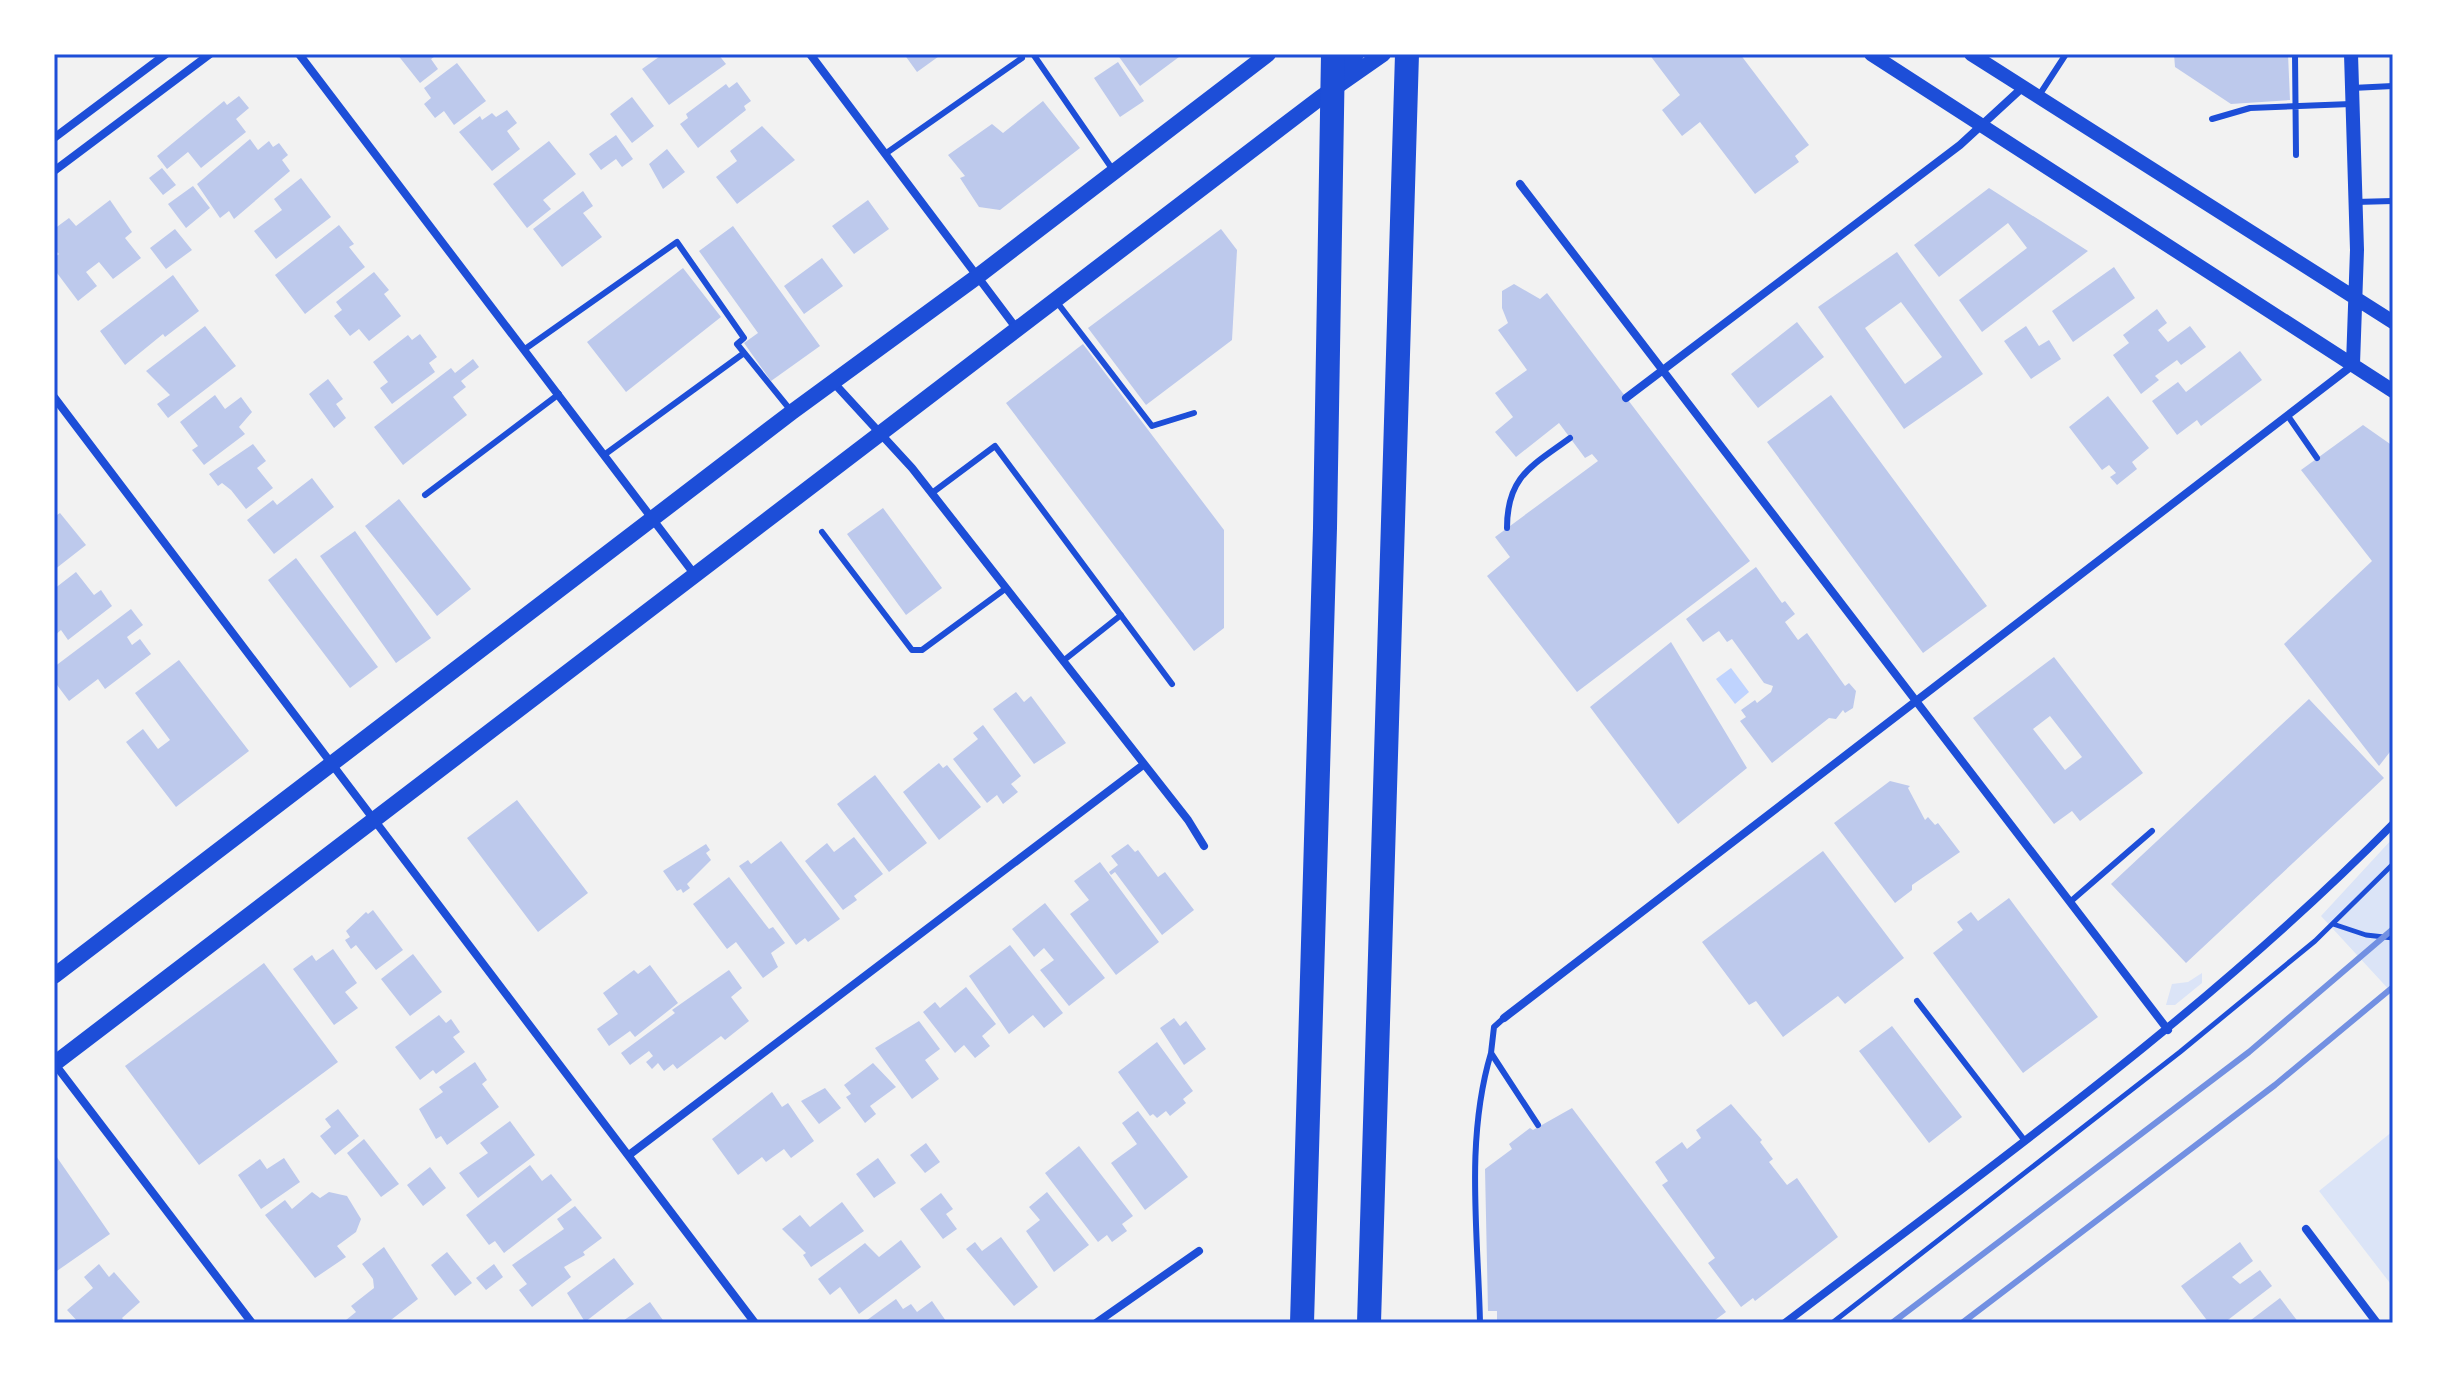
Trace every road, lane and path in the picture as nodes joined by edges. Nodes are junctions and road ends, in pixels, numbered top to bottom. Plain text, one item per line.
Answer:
1 (166, 54) edge
2 (210, 54) edge
3 (299, 54) edge
4 (810, 54) edge
5 (1033, 54) edge
6 (1268, 54) edge
7 (1333, 54) edge
8 (1356, 54) edge
9 (1383, 54) edge
10 (1407, 54) edge
11 (1871, 54) edge
12 (1971, 54) edge
13 (2066, 54) edge
14 (2295, 54) edge
15 (2351, 54) edge
16 (1022, 58) dead end
17 (2393, 86) edge
18 (2022, 88) junction
19 (2352, 88) junction
20 (2038, 97) junction
21 (1320, 98) junction
22 (2352, 104) junction
23 (2296, 106) junction
24 (2212, 119) dead end
25 (1983, 124) junction
26 (54, 138) edge
27 (885, 154) junction
28 (2296, 155) dead end
29 (54, 171) edge
30 (1114, 172) junction
31 (1520, 184) dead end
32 (2393, 201) edge
33 (2355, 202) junction
34 (978, 276) junction
35 (2355, 296) junction
36 (1056, 301) junction
37 (2393, 322) edge
38 (1018, 330) junction
39 (525, 349) junction
40 (744, 353) junction
41 (2353, 364) junction
42 (1662, 370) junction
43 (833, 382) junction
44 (2393, 391) edge
45 (559, 394) junction
46 (54, 397) edge
47 (1626, 398) dead end
48 (792, 412) junction
49 (1194, 413) dead end
50 (2288, 416) junction
51 (880, 434) junction
52 (1570, 438) dead end
53 (604, 455) junction
54 (2317, 458) dead end
55 (932, 493) junction
56 (425, 495) dead end
57 (652, 520) junction
58 (1507, 528) dead end
59 (822, 532) dead end
60 (695, 575) junction
61 (1005, 589) junction
62 (1121, 615) junction
63 (1063, 661) junction
64 (1172, 684) dead end
65 (1913, 701) junction
66 (334, 763) junction
67 (1143, 765) junction
68 (375, 818) junction
69 (2393, 824) edge
70 (2152, 831) dead end
71 (1204, 846) dead end
72 (2393, 864) edge
73 (2070, 902) junction
74 (2333, 924) junction
75 (2393, 938) edge
76 (54, 976) edge
77 (1917, 1001) dead end
78 (1504, 1018) joint
79 (2168, 1030) junction
80 (1491, 1053) junction
81 (54, 1064) edge
82 (1538, 1125) dead end
83 (2025, 1141) junction
84 (629, 1155) junction
85 (2306, 1229) dead end
86 (1199, 1251) dead end
87 (252, 1323) edge
88 (755, 1323) edge
89 (1096, 1323) edge
90 (1302, 1323) edge
91 (1369, 1323) edge
92 (1480, 1323) edge
93 (1785, 1323) edge
94 (1832, 1323) edge
95 (2377, 1323) edge

1 - 26 street
2 - 29 street
3 - 39 street
4 - 27 street
5 - 30 lane
6 - 30 main road
7 - 90 highway
8 - 21 main road
9 - 21 main road
10 - 91 highway
11 - 25 street
12 - 18 street
13 - 20 lane
14 - 23 lane
15 - 19 street
16 - 27 lane
17 - 19 lane
18 - 20 street
18 - 25 street
19 - 22 street
20 - 35 street
21 - 36 main road
22 - 23 lane
22 - 33 street
23 - 24 lane
23 - 28 lane
25 - 41 street
25 - 42 street
27 - 34 street
30 - 34 main road
31 - 42 street
32 - 33 lane
33 - 35 street
34 - 38 street
34 - 43 main road
35 - 37 street
35 - 41 street
36 - 38 main road
36 - 49 lane
38 - 51 main road
39 - 40 lane
39 - 45 street
40 - 48 lane
40 - 53 lane
41 - 44 street
41 - 50 street
42 - 47 street
42 - 65 street
43 - 48 main road
43 - 51 street
45 - 53 street
45 - 56 lane
46 - 66 street
48 - 57 main road
50 - 54 lane
50 - 65 street
51 - 55 street
51 - 60 main road
52 - 58 lane
53 - 57 street
55 - 61 street
55 - 62 lane
57 - 60 street
57 - 66 main road
59 - 61 lane
60 - 68 main road
61 - 63 street
62 - 63 lane
62 - 64 lane
63 - 67 street
65 - 73 street
65 - 78 street
66 - 68 street
66 - 76 main road
67 - 71 street
67 - 84 street
68 - 81 main road
68 - 84 street
69 - 79 street
70 - 73 lane
72 - 74 path
73 - 79 street
74 - 75 path
74 - 94 path
77 - 83 lane
78 - 80 lane
79 - 83 street
80 - 82 lane
80 - 92 lane
81 - 87 street
83 - 93 street
84 - 88 street
85 - 95 street
86 - 89 street

